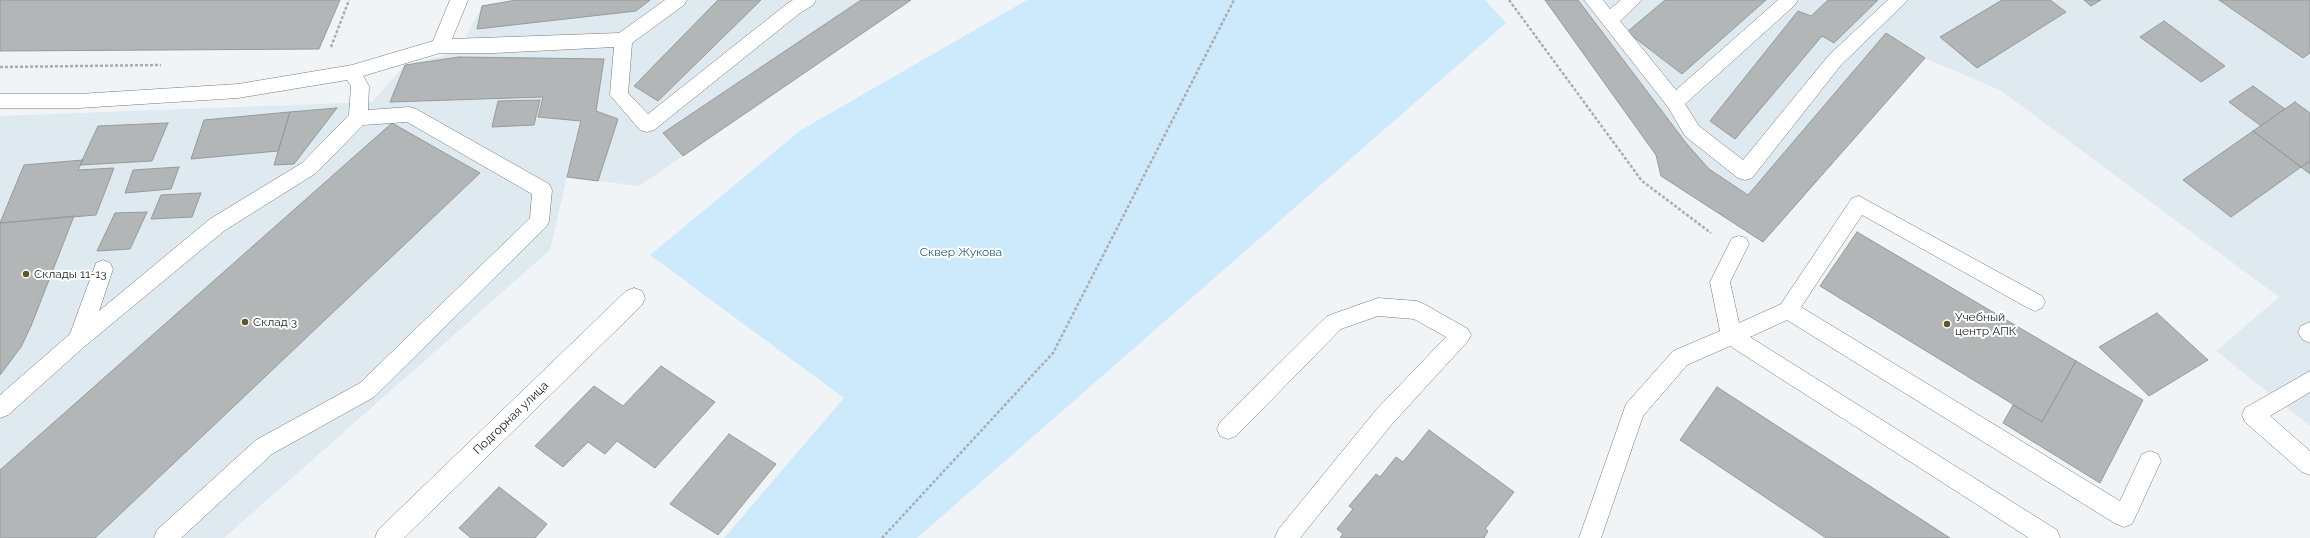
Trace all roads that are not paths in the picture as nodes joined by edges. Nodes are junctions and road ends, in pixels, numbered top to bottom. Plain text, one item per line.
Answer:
1 (459, 0) edge
2 (678, 0) edge
3 (807, 0) edge
4 (1593, 0) edge
5 (1633, 0) edge
6 (1789, 0) edge
7 (1898, 0) edge
8 (1610, 19) junction
9 (623, 40) junction
10 (440, 46) junction
11 (352, 72) junction
12 (0, 101) edge
13 (1675, 102) junction
14 (358, 118) junction
15 (1739, 244) dead end
16 (103, 269) dead end
17 (634, 298) dead end
18 (2035, 302) dead end
19 (1788, 310) junction
20 (2310, 331) edge
21 (2310, 334) edge
22 (1731, 336) junction
23 (78, 340) junction
24 (2310, 381) edge
25 (0, 408) edge
26 (1228, 429) dead end
27 (2150, 461) dead end
28 (2310, 465) edge
29 (165, 538) edge
30 (387, 538) edge
31 (1286, 538) edge
32 (1590, 538) edge
33 (2049, 538) edge

1 - 10 lane
2 - 9 lane
3 - 9 lane
4 - 8 lane
5 - 8 lane
6 - 13 lane
7 - 13 lane
8 - 13 lane
9 - 10 lane
10 - 11 lane
11 - 12 lane
11 - 14 lane
14 - 23 lane
14 - 29 lane
15 - 22 lane
16 - 23 lane
17 - 30 street, Подгорная улица
18 - 19 lane
19 - 22 lane
19 - 27 lane
20 - 21 lane
22 - 32 lane
22 - 33 lane
23 - 25 lane
24 - 28 lane
26 - 31 lane

